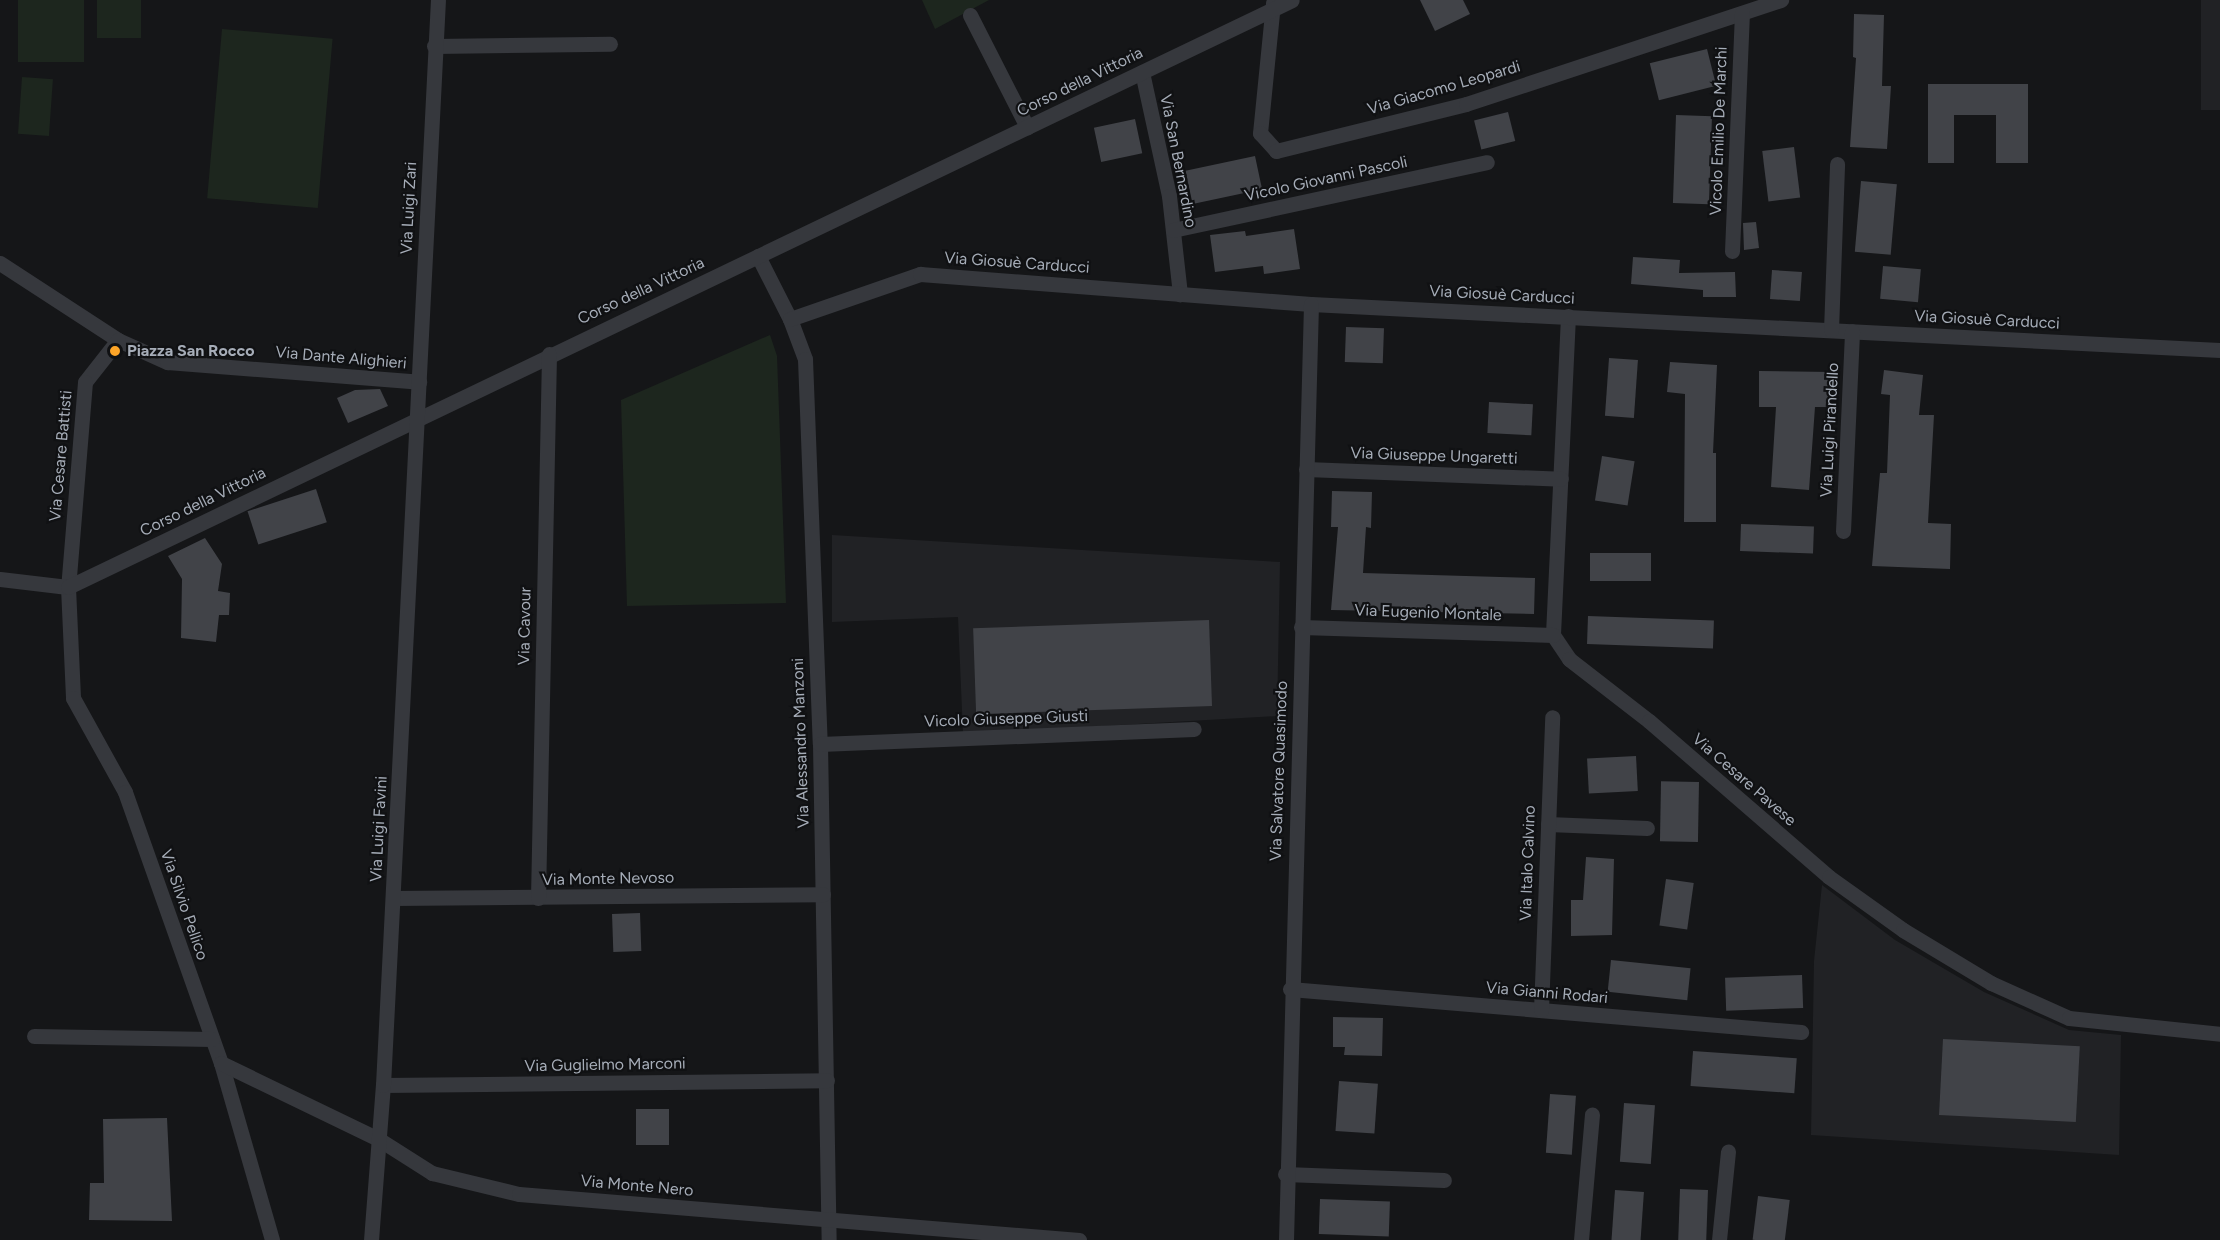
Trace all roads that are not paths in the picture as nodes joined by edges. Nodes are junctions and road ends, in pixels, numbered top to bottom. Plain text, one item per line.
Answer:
1 (438, 0) edge
2 (1292, 0) edge
3 (1780, 0) edge
4 (1760, 3) edge
5 (1273, 4) edge
6 (1742, 13) junction
7 (970, 15) dead end
8 (610, 44) dead end
9 (434, 46) junction
10 (1142, 72) junction
11 (1027, 127) junction
12 (1487, 162) dead end
13 (1838, 164) dead end
14 (1173, 230) junction
15 (1732, 251) dead end
16 (758, 256) junction
17 (0, 263) edge
18 (1180, 294) junction
19 (1311, 304) junction
20 (1568, 316) junction
21 (790, 319) junction
22 (1831, 330) junction
23 (1852, 331) junction
24 (118, 340) junction
25 (2220, 351) edge
26 (549, 354) junction
27 (419, 382) junction
28 (417, 419) junction
29 (1306, 470) junction
30 (1561, 479) junction
31 (1843, 531) dead end
32 (0, 579) edge
33 (68, 586) junction
34 (1302, 627) junction
35 (1553, 635) junction
36 (1552, 717) dead end
37 (1194, 729) dead end
38 (820, 744) junction
39 (1548, 824) junction
40 (1647, 828) dead end
41 (823, 894) junction
42 (393, 898) junction
43 (538, 898) junction
44 (1290, 989) junction
45 (1541, 1010) junction
46 (1801, 1032) dead end
47 (2220, 1034) edge
48 (34, 1036) dead end
49 (212, 1039) junction
50 (221, 1064) junction
51 (827, 1080) junction
52 (383, 1085) junction
53 (1592, 1114) dead end
54 (380, 1140) junction
55 (1728, 1151) dead end
56 (1285, 1174) junction
57 (1444, 1180) dead end
58 (829, 1220) junction
59 (272, 1240) edge
60 (371, 1240) edge
61 (829, 1240) edge
62 (1079, 1240) edge
63 (1286, 1240) edge
64 (1581, 1240) edge
65 (1719, 1240) edge

1 - 9 street, Via Luigi Zari
2 - 5 street, Corso della Vittoria
3 - 4 street, Via Giacomo Leopardi
4 - 6 street, Via Giacomo Leopardi
5 - 6 street, Via Giacomo Leopardi
5 - 10 street, Corso della Vittoria
6 - 15 street, Vicolo Emilio De Marchi
7 - 11 street
8 - 9 street
9 - 27 street, Via Luigi Zari
10 - 11 street, Corso della Vittoria
10 - 14 street, Via San Bernardino
11 - 16 street, Corso della Vittoria
12 - 14 street, Vicolo Giovanni Pascoli
13 - 22 street
14 - 18 street, Via San Bernardino
16 - 21 street, Via Alessandro Manzoni
16 - 26 street, Corso della Vittoria
17 - 24 street, Via Dante Alighieri
18 - 19 street, Via Giosuè Carducci
18 - 21 street, Via Giosuè Carducci
19 - 20 street, Via Giosuè Carducci
19 - 29 street, Via Salvatore Quasimodo
20 - 22 street, Via Giosuè Carducci
20 - 30 street
21 - 38 street, Via Alessandro Manzoni
22 - 23 street, Via Giosuè Carducci
23 - 25 street, Via Giosuè Carducci
23 - 31 street, Via Luigi Pirandello
24 - 27 street, Via Dante Alighieri
24 - 33 street, Via Cesare Battisti
26 - 28 street, Corso della Vittoria
26 - 43 street, Via Cavour
27 - 28 street, Via Luigi Zari
28 - 33 street, Corso della Vittoria
28 - 42 street, Via Luigi Favini
29 - 30 street, Via Giuseppe Ungaretti
29 - 34 street, Via Salvatore Quasimodo
30 - 35 street
32 - 33 street
33 - 49 street, Via Silvio Pellico
34 - 35 street, Via Eugenio Montale
34 - 44 street, Via Salvatore Quasimodo
35 - 47 street, Via Cesare Pavese
36 - 39 street, Via Italo Calvino
37 - 38 street, Vicolo Giuseppe Giusti
38 - 41 street, Via Alessandro Manzoni
39 - 40 street
39 - 45 street, Via Italo Calvino
41 - 43 street, Via Monte Nevoso
41 - 51 street, Via Alessandro Manzoni
42 - 43 street, Via Monte Nevoso
42 - 52 street, Via Luigi Favini
44 - 45 street, Via Gianni Rodari
44 - 56 street, Via Salvatore Quasimodo
45 - 46 street, Via Gianni Rodari
48 - 49 street
49 - 50 street, Via Silvio Pellico
50 - 54 street, Via Monte Nero
50 - 59 street, Via Silvio Pellico
51 - 52 street, Via Guglielmo Marconi
51 - 58 street, Via Alessandro Manzoni
52 - 54 street, Via Luigi Favini
53 - 64 street
54 - 58 street, Via Monte Nero
54 - 60 street, Via Luigi Favini
55 - 65 street
56 - 57 street
56 - 63 street, Via Salvatore Quasimodo
58 - 61 street, Via Alessandro Manzoni
58 - 62 street, Via Monte Nero

